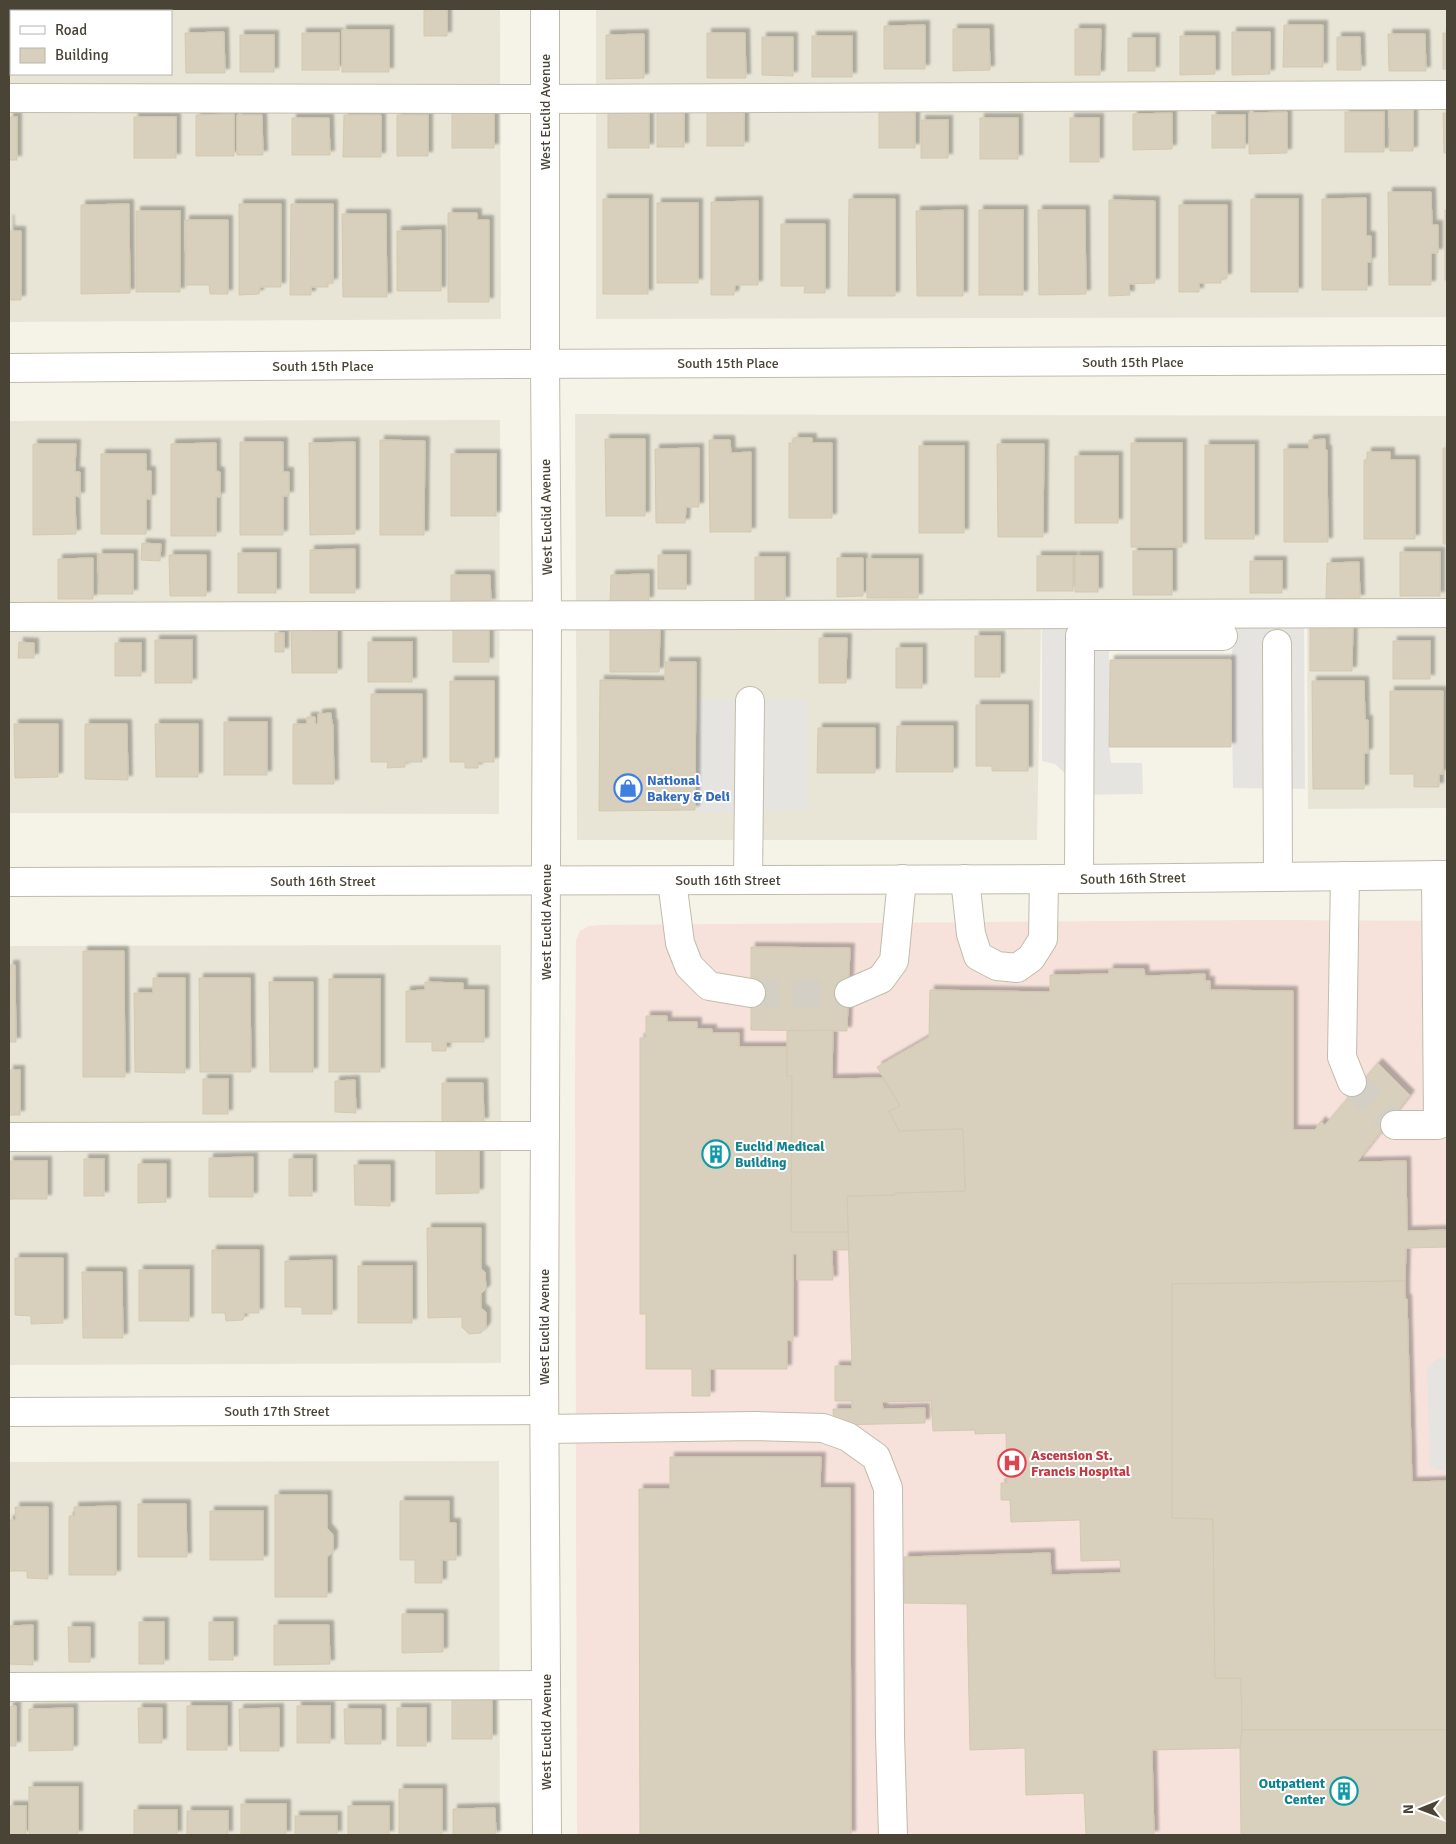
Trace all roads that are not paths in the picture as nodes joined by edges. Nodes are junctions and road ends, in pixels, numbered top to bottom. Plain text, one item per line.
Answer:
1 (545, 9) edge
2 (1447, 95) edge
3 (9, 98) edge
4 (544, 99) junction
5 (1447, 360) edge
6 (545, 364) junction
7 (9, 368) edge
8 (1447, 613) edge
9 (547, 616) junction
10 (9, 617) edge
11 (1223, 636) dead end
12 (1277, 644) dead end
13 (750, 700) dead end
14 (1442, 875) edge
15 (1345, 876) junction
16 (1278, 877) junction
17 (902, 879) junction
18 (965, 879) junction
19 (1044, 879) junction
20 (1079, 879) junction
21 (546, 880) junction
22 (748, 880) junction
23 (672, 881) junction
24 (9, 882) edge
25 (751, 993) tunnel mouth
26 (849, 993) tunnel mouth
27 (1352, 1082) tunnel mouth
28 (1395, 1125) dead end
29 (545, 1136) junction
30 (9, 1137) edge
31 (9, 1412) edge
32 (545, 1420) junction
33 (545, 1685) junction
34 (9, 1687) edge
35 (547, 1835) edge
36 (893, 1835) edge

1 - 4 street, West Euclid Avenue
2 - 4 street
3 - 4 street
4 - 6 street, West Euclid Avenue
5 - 6 street, South 15th Place
6 - 7 street, South 15th Place
6 - 9 street, West Euclid Avenue
8 - 9 street
9 - 10 street
9 - 21 street, West Euclid Avenue
11 - 20 street
12 - 16 street
13 - 22 street
14 - 15 street, South 16th Street
14 - 28 street
15 - 16 street, South 16th Street
15 - 27 street
16 - 20 street, South 16th Street
17 - 18 street, South 16th Street
17 - 22 street, South 16th Street
17 - 26 street
18 - 19 street, South 16th Street
18 - 19 street
19 - 20 street, South 16th Street
21 - 23 street, South 16th Street
21 - 24 street, South 16th Street
21 - 29 street, West Euclid Avenue
22 - 23 street, South 16th Street
23 - 25 street
29 - 30 street
29 - 32 street, West Euclid Avenue
31 - 32 street, South 17th Street
32 - 33 street, West Euclid Avenue
32 - 36 street, South 17th Street
33 - 34 street
33 - 35 street, West Euclid Avenue

